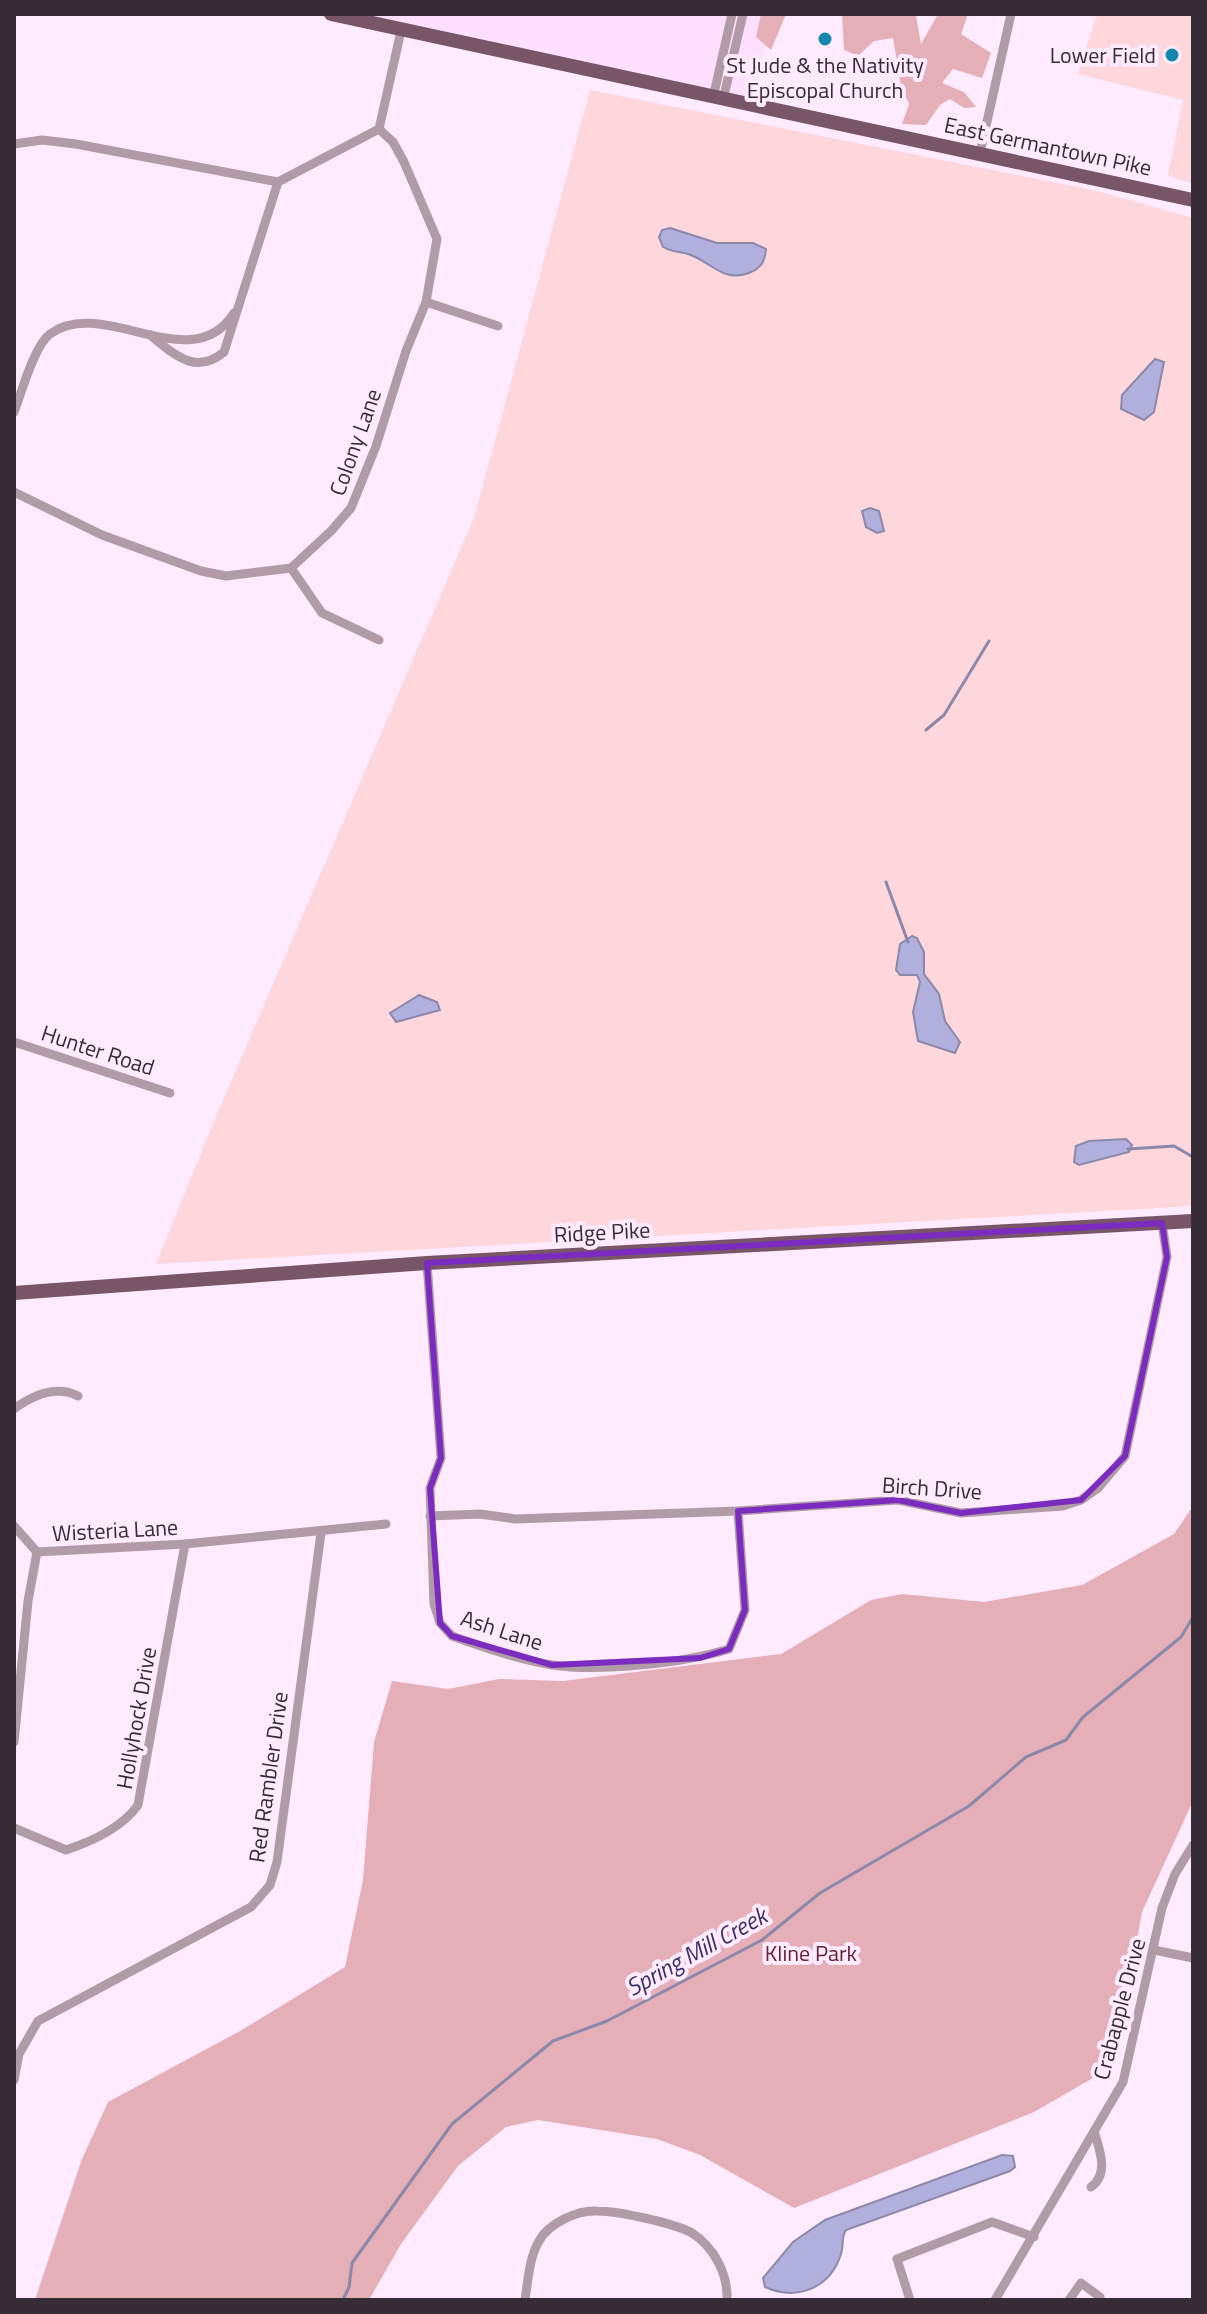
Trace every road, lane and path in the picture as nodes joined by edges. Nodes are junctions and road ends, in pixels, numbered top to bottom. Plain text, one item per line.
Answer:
1 (331, 14) edge
2 (732, 14) edge
3 (743, 14) edge
4 (1011, 14) edge
5 (401, 31) junction
6 (718, 99) junction
7 (379, 129) junction
8 (14, 144) edge
9 (980, 153) junction
10 (278, 182) junction
11 (1193, 200) edge
12 (426, 302) junction
13 (238, 307) junction
14 (498, 326) dead end
15 (150, 335) junction
16 (14, 412) edge
17 (14, 492) edge
18 (291, 568) junction
19 (379, 640) dead end
20 (14, 1042) edge
21 (170, 1093) dead end
22 (1193, 1221) edge
23 (1162, 1223) junction
24 (427, 1263) junction
25 (14, 1293) edge
26 (78, 1396) dead end
27 (14, 1409) edge
28 (738, 1511) junction
29 (430, 1516) junction
30 (386, 1524) dead end
31 (14, 1526) edge
32 (321, 1533) junction
33 (185, 1544) junction
34 (37, 1552) junction
35 (14, 1742) edge
36 (14, 1828) edge
37 (1193, 1845) edge
38 (1154, 1950) junction
39 (1193, 1958) edge
40 (14, 2080) edge
41 (1094, 2131) junction
42 (1091, 2187) dead end
43 (1034, 2237) junction
44 (525, 2300) edge
45 (727, 2300) edge
46 (910, 2300) edge
47 (995, 2300) edge
48 (1069, 2300) edge
49 (1098, 2300) edge

1 - 5 main road, East Germantown Pike
2 - 6 street
3 - 6 street
4 - 9 street
5 - 6 main road, East Germantown Pike
5 - 7 street
6 - 9 main road, East Germantown Pike
7 - 10 street
7 - 12 street, Colony Lane
8 - 10 street
9 - 11 main road, East Germantown Pike
10 - 13 street
12 - 14 street
12 - 18 street, Colony Lane
13 - 15 street
13 - 15 street
15 - 16 street
17 - 18 street
18 - 19 street
20 - 21 street, Hunter Road
22 - 23 main road, Ridge Pike
23 - 24 main road, Ridge Pike
23 - 28 street, Birch Drive
24 - 25 main road, Ridge Pike
24 - 29 street, Ash Lane
26 - 27 street
28 - 29 street, Birch Drive
28 - 29 street, Ash Lane
30 - 32 street, Wisteria Lane
31 - 34 street
32 - 33 street, Wisteria Lane
32 - 40 street, Red Rambler Drive
33 - 34 street, Wisteria Lane
33 - 36 street, Hollyhock Drive
34 - 35 street, Wisteria Lane
37 - 38 street, Crabapple Drive
38 - 39 street
38 - 41 street, Crabapple Drive
41 - 42 street
41 - 43 street, Crabapple Drive
43 - 46 street
43 - 47 street, Crabapple Drive
44 - 45 street
48 - 49 street

